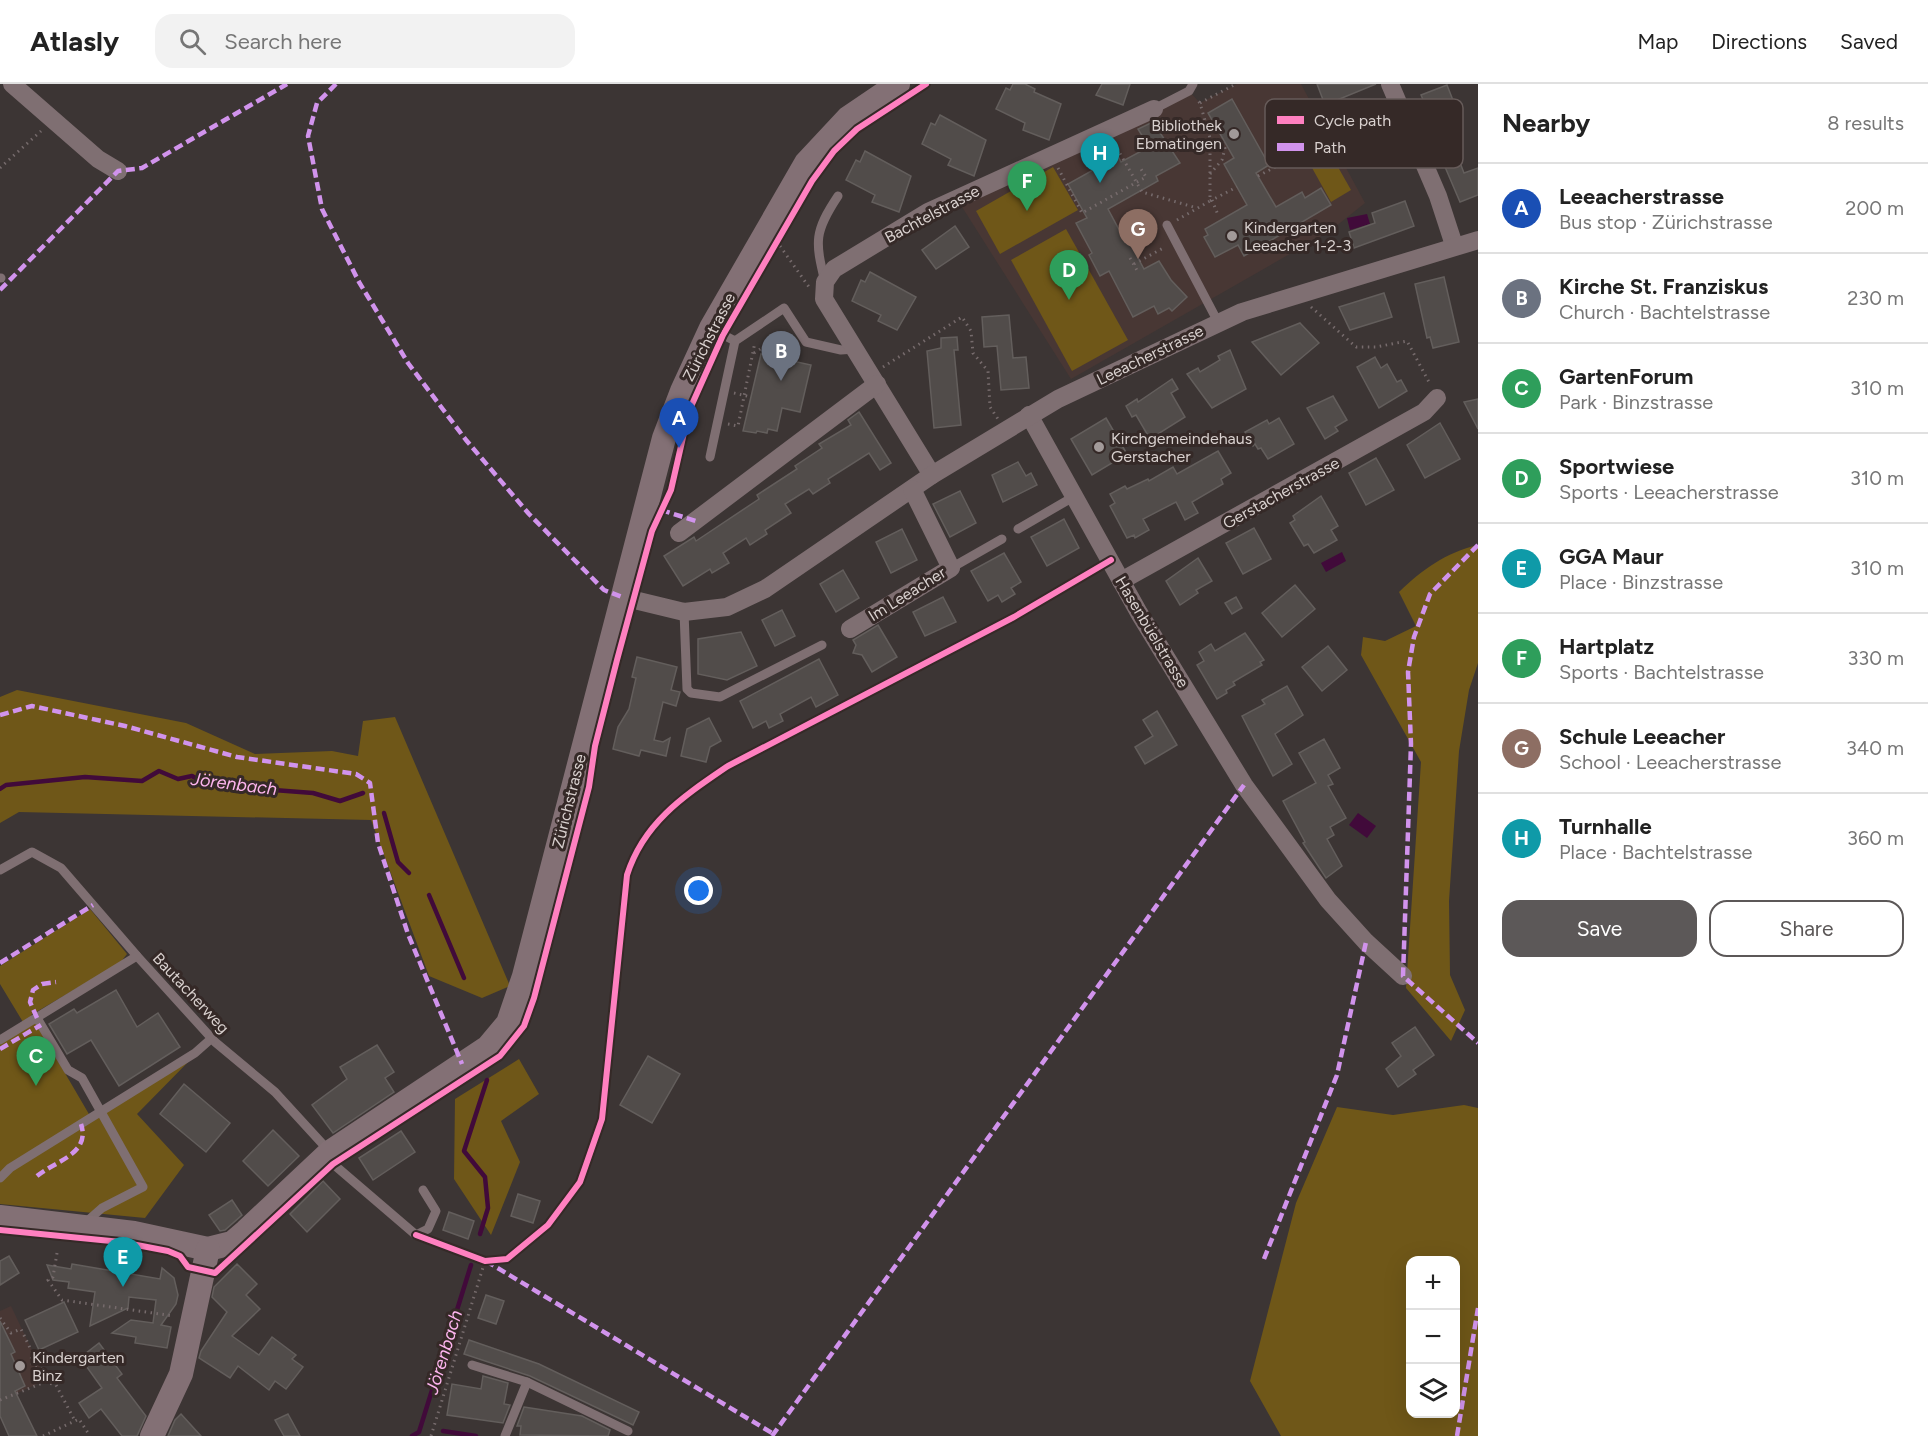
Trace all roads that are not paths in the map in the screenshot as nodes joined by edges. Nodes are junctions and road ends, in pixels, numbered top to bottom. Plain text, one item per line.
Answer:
1 (12, 84) edge
2 (898, 84) edge
3 (1390, 84) edge
4 (1191, 87) edge
5 (1396, 99) edge
6 (1154, 110) joint
7 (1426, 168) edge
8 (118, 171) dead end
9 (838, 196) dead end
10 (1167, 225) road end
11 (1478, 240) edge
12 (1454, 245) junction
13 (824, 291) junction
14 (1218, 322) junction
15 (711, 328) junction
16 (735, 341) junction
17 (855, 349) junction
18 (874, 379) junction
19 (1437, 398) road end
20 (1029, 416) junction
21 (710, 457) dead end
22 (932, 475) junction
23 (912, 489) junction
24 (1075, 496) junction
25 (1018, 530) dead end
26 (679, 533) dead end
27 (1002, 539) dead end
28 (951, 568) junction
29 (1121, 581) junction
30 (622, 597) junction
31 (684, 612) junction
32 (850, 629) dead end
33 (822, 645) dead end
34 (0, 870) edge
35 (137, 956) junction
36 (1403, 976) dead end
37 (37, 1018) junction
38 (212, 1038) junction
39 (0, 1040) edge
40 (101, 1112) junction
41 (328, 1155) junction
42 (0, 1178) edge
43 (423, 1190) dead end
44 (0, 1217) edge
45 (81, 1226) junction
46 (208, 1249) junction
47 (472, 1365) dead end
48 (527, 1382) junction
49 (628, 1431) dead end
50 (152, 1436) edge
51 (505, 1436) edge

1 - 8 street
2 - 15 main road, Zürichstrasse
3 - 5 street
4 - 6 lane
6 - 13 street, Bachtelstrasse
7 - 12 street
9 - 13 lane
10 - 14 lane
11 - 12 street, Leeacherstrasse
12 - 14 street, Leeacherstrasse
13 - 17 street
14 - 20 street, Leeacherstrasse
15 - 16 lane
15 - 30 main road, Zürichstrasse
16 - 17 lane
16 - 21 lane
17 - 18 street
18 - 22 street
18 - 26 street
19 - 29 street, Gerstacherstrasse
20 - 22 street, Leeacherstrasse
20 - 24 street, Hasenbüelstrasse
22 - 23 street, Leeacherstrasse
23 - 28 street, Im Leeacher
23 - 31 street, Leeacherstrasse
24 - 25 lane
24 - 29 street, Hasenbüelstrasse
27 - 28 lane
28 - 32 street, Im Leeacher
29 - 36 street, Hasenbüelstrasse
30 - 31 street, Leeacherstrasse
30 - 41 main road, Zürichstrasse
31 - 33 lane
34 - 35 lane, Bautacherweg
35 - 37 lane
35 - 38 lane, Bautacherweg
37 - 39 lane
37 - 40 lane
38 - 40 lane
38 - 41 lane, Bautacherweg
40 - 42 lane
40 - 45 lane
41 - 43 lane, Bautacherweg
41 - 46 main road, Zürichstrasse
44 - 45 main road
45 - 46 main road
46 - 50 main road
47 - 48 lane
48 - 49 lane
48 - 51 lane

